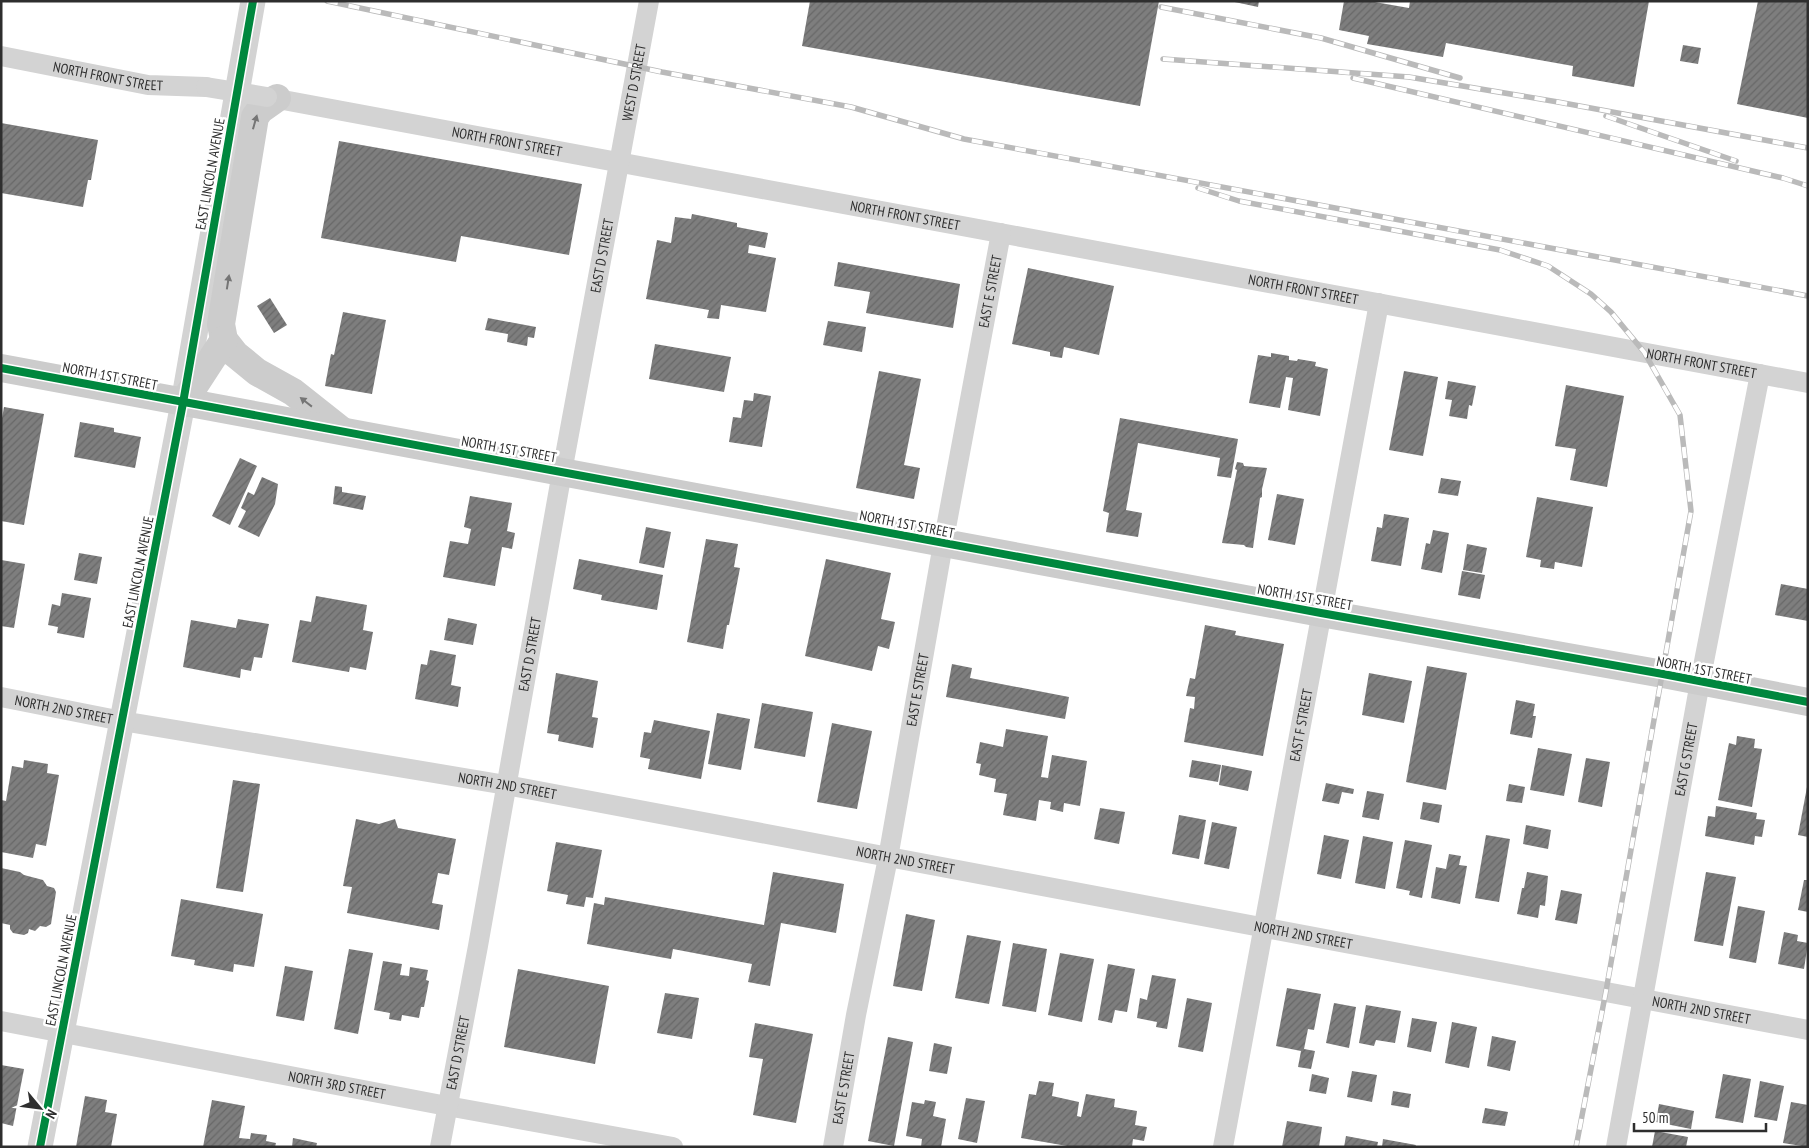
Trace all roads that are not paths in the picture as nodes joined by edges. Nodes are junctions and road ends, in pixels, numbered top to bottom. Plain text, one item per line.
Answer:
1 (253, 1) edge
2 (649, 1) edge
3 (1, 56) edge
4 (272, 97) junction
5 (619, 162) junction
6 (1001, 233) junction
7 (1379, 303) junction
8 (224, 340) junction
9 (1, 368) edge
10 (1760, 374) junction
11 (1808, 382) edge
12 (183, 403) junction
13 (344, 432) junction
14 (562, 472) junction
15 (943, 544) junction
16 (1321, 613) junction
17 (1700, 682) junction
18 (1, 697) edge
19 (1808, 702) edge
20 (122, 721) junction
21 (506, 785) junction
22 (888, 858) junction
23 (1263, 927) junction
24 (1643, 998) junction
25 (1, 1021) edge
26 (1808, 1030) edge
27 (62, 1032) junction
28 (447, 1106) junction
29 (40, 1147) edge
30 (440, 1147) edge
31 (673, 1147) edge
32 (833, 1147) edge
33 (1222, 1147) edge
34 (1616, 1147) edge

1 - 12 street, EAST LINCOLN AVENUE
2 - 5 street, WEST D STREET
3 - 4 street, NORTH FRONT STREET, bridge
4 - 5 street, NORTH FRONT STREET
8 -> 4 main road
5 - 6 street, NORTH FRONT STREET
5 - 14 street, EAST D STREET
6 - 7 street, NORTH FRONT STREET
6 - 15 street, EAST E STREET
7 - 10 street, NORTH FRONT STREET
7 - 16 street, EAST F STREET
8 - 12 main road
13 -> 8 main road
9 - 12 main road, NORTH 1ST STREET
10 - 11 street, NORTH FRONT STREET
10 - 17 street, EAST G STREET
12 - 13 main road, NORTH 1ST STREET
12 - 20 street, EAST LINCOLN AVENUE
13 - 14 main road, NORTH 1ST STREET
14 - 15 main road, NORTH 1ST STREET
14 - 21 street, EAST D STREET
15 - 16 main road, NORTH 1ST STREET
15 - 22 street, EAST E STREET
16 - 17 main road, NORTH 1ST STREET
16 - 23 street, EAST F STREET
17 - 19 main road, NORTH 1ST STREET
17 - 24 street, EAST G STREET
18 - 20 street, NORTH 2ND STREET
20 - 21 street, NORTH 2ND STREET
20 - 27 street, EAST LINCOLN AVENUE
21 - 22 street, NORTH 2ND STREET
21 - 28 street, EAST D STREET
22 - 23 street, NORTH 2ND STREET
22 - 32 street, EAST E STREET
23 - 24 street, NORTH 2ND STREET
23 - 33 street, EAST F STREET
24 - 26 street, NORTH 2ND STREET
24 - 34 street, EAST G STREET
25 - 27 street, NORTH 3RD STREET
27 - 28 street, NORTH 3RD STREET
27 - 29 street, EAST LINCOLN AVENUE
28 - 30 street, EAST D STREET
28 - 31 street, NORTH 3RD STREET

